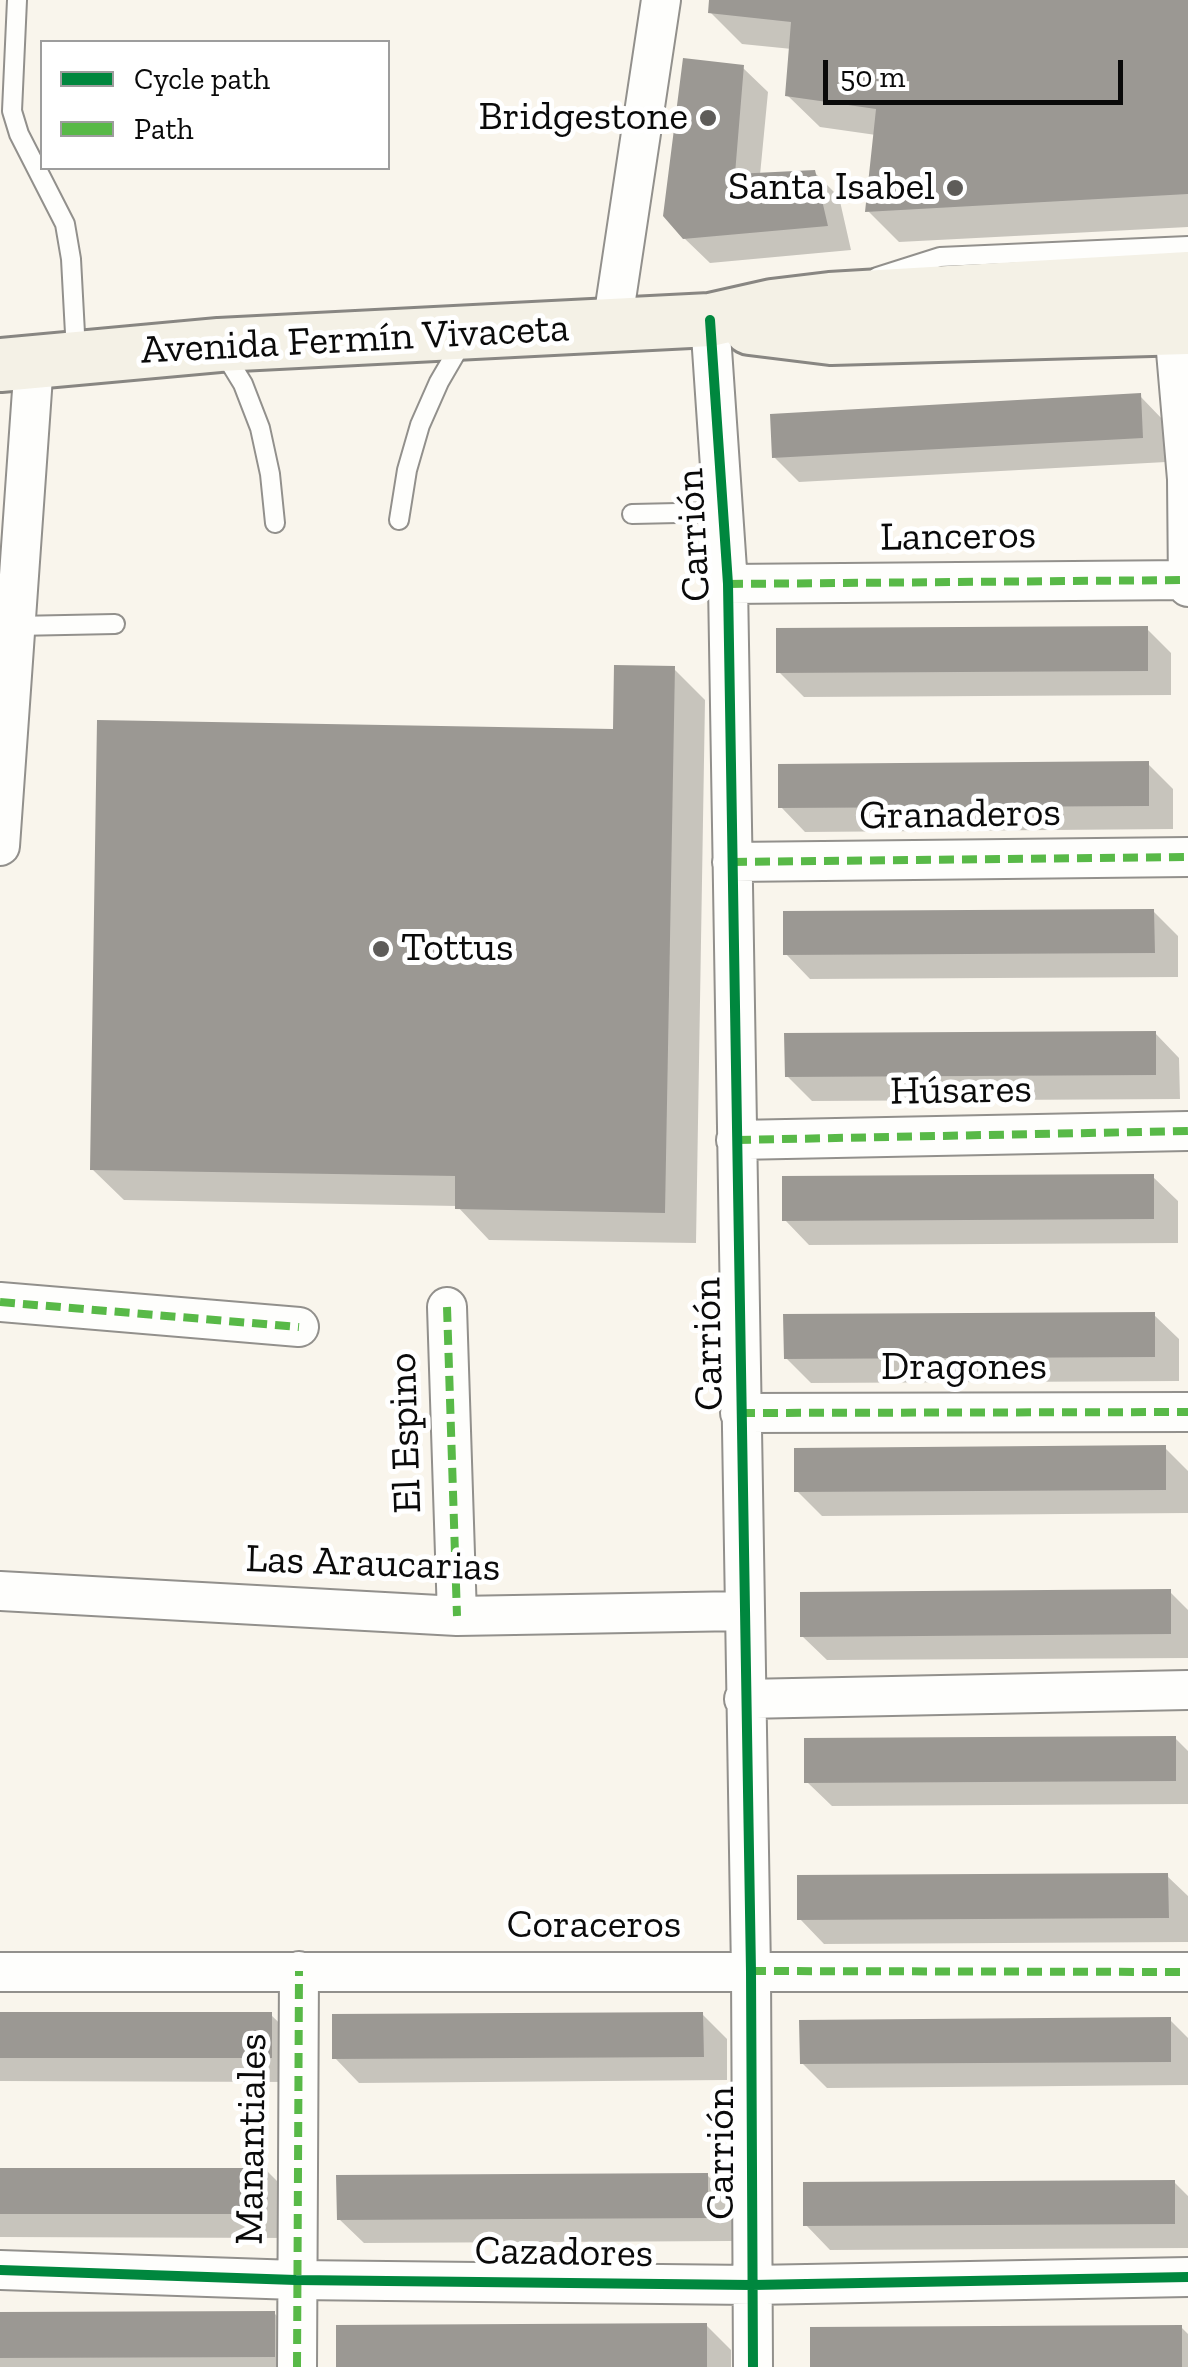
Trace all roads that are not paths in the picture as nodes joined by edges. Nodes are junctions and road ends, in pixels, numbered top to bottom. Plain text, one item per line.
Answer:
1 (17, 0) edge
2 (661, 0) edge
3 (1188, 246) edge
4 (1188, 278) edge
5 (830, 299) junction
6 (710, 320) junction
7 (612, 326) junction
8 (1181, 328) edge
9 (468, 333) junction
10 (219, 345) junction
11 (37, 361) edge
12 (724, 512) junction
13 (632, 514) dead end
14 (398, 520) dead end
15 (275, 523) dead end
16 (1188, 583) edge
17 (728, 584) junction
18 (115, 624) dead end
19 (16, 626) junction
20 (0, 846) edge
21 (1188, 856) edge
22 (732, 862) junction
23 (1188, 1131) edge
24 (736, 1140) junction
25 (0, 1302) edge
26 (447, 1308) dead end
27 (299, 1327) dead end
28 (1188, 1412) edge
29 (740, 1413) junction
30 (0, 1591) edge
31 (742, 1611) junction
32 (456, 1616) junction
33 (1188, 1690) edge
34 (744, 1698) junction
35 (750, 1970) junction
36 (0, 1972) edge
37 (299, 1972) junction
38 (1188, 1972) edge
39 (0, 2270) edge
40 (1188, 2277) edge
41 (296, 2280) junction
42 (752, 2285) junction
43 (297, 2367) edge
44 (754, 2367) edge

1 - 11 lane
2 - 7 street
3 - 5 lane
4 - 5 main road, Avenida Fermín Vivaceta
5 - 6 main road, Avenida Fermín Vivaceta
6 - 7 main road, Avenida Fermín Vivaceta
6 - 8 main road, Avenida Fermín Vivaceta
6 - 12 street, Carrión
7 - 9 main road, Avenida Fermín Vivaceta
8 - 16 street
9 - 10 main road, Avenida Fermín Vivaceta
9 - 14 lane
10 - 11 main road, Avenida Fermín Vivaceta
10 - 15 lane
11 - 19 street
12 - 13 lane
12 - 17 street, Carrión
16 - 17 street, Lanceros
17 - 22 street, Carrión
18 - 19 lane
19 - 20 street
21 - 22 street, Granaderos
22 - 24 street, Carrión
23 - 24 street, Húsares
24 - 29 street, Carrión
25 - 27 street
26 - 32 street, El Espino
28 - 29 street, Dragones
29 - 31 street, Carrión
30 - 32 street, Las Araucarias
31 - 32 street, Las Araucarias
31 - 34 street, Carrión
33 - 34 street
34 - 35 street, Carrión
35 - 37 street, Coraceros
35 - 38 street, Coraceros
35 - 42 street, Carrión
36 - 37 street, Coraceros
37 - 41 street, Manantiales
39 - 41 street, Cazadores
40 - 42 street, Cazadores
41 - 42 street, Cazadores
41 - 43 street, Manantiales
42 - 44 street, Carrión

